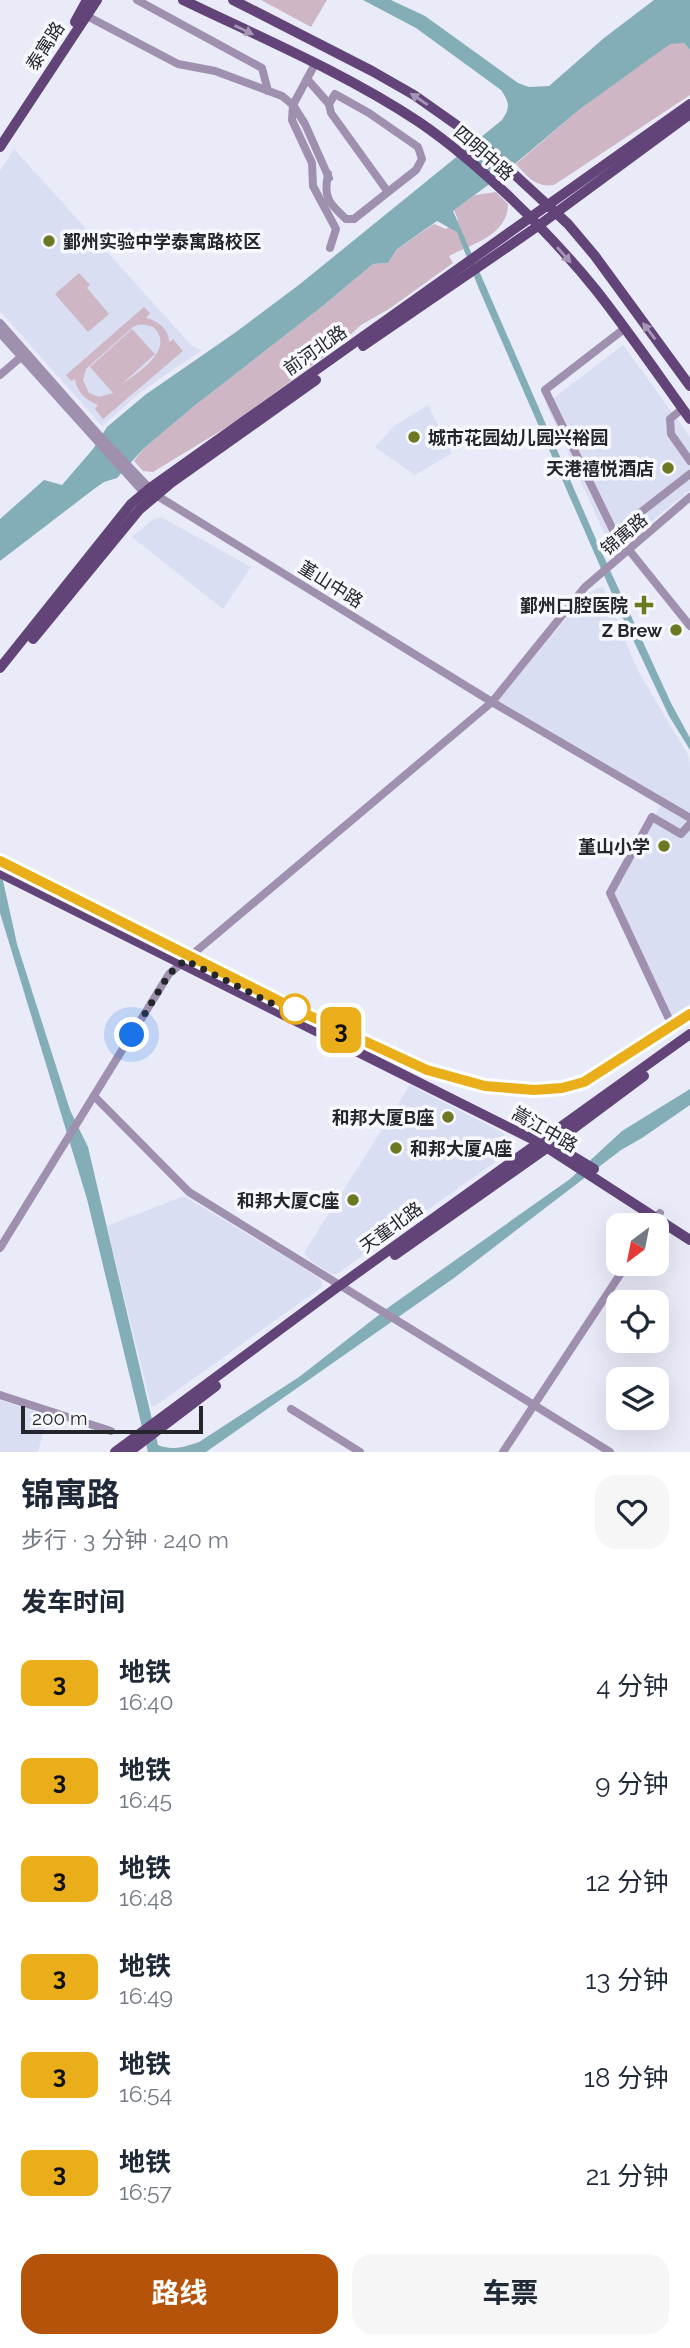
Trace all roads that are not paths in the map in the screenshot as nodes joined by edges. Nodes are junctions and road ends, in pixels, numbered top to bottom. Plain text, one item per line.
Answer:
1 (87, 0) edge
2 (97, 0) edge
3 (136, 0) edge
4 (183, 0) edge
5 (233, 0) edge
6 (87, 16) junction
7 (315, 64) junction
8 (307, 79) junction
9 (362, 88) junction
10 (268, 92) junction
11 (353, 103) junction
12 (329, 104) junction
13 (690, 104) edge
14 (293, 105) junction
15 (690, 114) edge
16 (0, 140) edge
17 (0, 147) edge
18 (328, 174) junction
19 (331, 188) dead end
20 (388, 192) junction
21 (552, 209) junction
22 (534, 222) junction
23 (330, 248) dead end
24 (0, 323) edge
25 (624, 329) junction
26 (0, 333) edge
27 (21, 356) junction
28 (0, 375) edge
29 (690, 386) edge
30 (682, 409) junction
31 (690, 419) edge
32 (95, 436) junction
33 (690, 461) edge
34 (690, 474) edge
35 (150, 494) junction
36 (690, 497) edge
37 (629, 550) junction
38 (690, 626) edge
39 (0, 668) edge
40 (0, 679) edge
41 (492, 702) junction
42 (690, 818) edge
43 (690, 824) edge
44 (0, 866) edge
45 (0, 873) edge
46 (23, 881) junction
47 (183, 962) junction
48 (668, 1017) dead end
49 (690, 1034) edge
50 (690, 1042) edge
51 (94, 1096) junction
52 (547, 1143) junction
53 (647, 1213) edge
54 (649, 1213) edge
55 (669, 1224) edge
56 (669, 1227) edge
57 (690, 1232) edge
58 (690, 1240) edge
59 (0, 1248) edge
60 (619, 1276) edge
61 (342, 1289) junction
62 (276, 1337) junction
63 (0, 1395) edge
64 (534, 1404) junction
65 (291, 1409) dead end
66 (111, 1431) dead end
67 (115, 1452) edge
68 (129, 1452) edge
69 (360, 1452) edge
70 (503, 1452) edge
71 (611, 1452) edge

1 - 16 main road, 泰寓路
2 - 6 main road, 泰寓路
3 - 10 street
4 -> 7 main road, 四明中路
21 -> 5 main road, 四明中路
6 - 10 street
6 - 17 main road, 泰寓路
7 - 8 street
7 - 9 main road, 四明中路
8 - 12 street
8 - 14 street
9 - 11 street
9 - 22 main road, 四明中路
10 - 14 street
11 - 12 street
11 - 20 street
12 - 20 street
13 - 21 main road, 前河北路
14 - 18 street
14 - 23 street
15 - 21 main road, 前河北路
18 - 19 street
18 - 20 street
21 - 22 main road, 前河北路
29 -> 21 main road, 四明中路
22 -> 25 main road, 四明中路
22 - 35 main road, 前河北路
24 - 32 street, 堇山中路
25 - 30 main road, 四明中路
25 - 34 street
26 - 27 street, 堇山中路
27 - 28 street
27 - 32 street, 堇山中路
30 - 31 main road, 四明中路
30 - 33 street
32 - 35 street, 堇山中路
35 - 39 main road, 前河北路
35 - 40 main road, 前河北路
35 - 41 street, 堇山中路
36 - 37 street, 锦寓路
37 - 38 street
37 - 41 street, 锦寓路
41 - 42 street, 堇山中路
41 - 47 street, 锦寓路
43 - 48 street
44 - 46 main road, 嵩江中路
45 - 46 main road, 嵩江中路
46 - 47 main road, 嵩江中路
47 - 51 street, 锦寓路
47 - 52 main road, 嵩江中路
49 - 52 main road, 天童北路
50 - 52 main road
51 - 59 street, 锦寓路
51 - 61 street
52 - 53 main road, 嵩江中路
52 - 54 main road, 嵩江中路
52 - 61 main road, 天童北路
55 - 57 main road, 嵩江中路
56 - 58 main road, 嵩江中路
60 - 64 street
61 - 62 main road, 天童北路
61 - 64 street
62 - 67 main road, 天童北路
62 - 68 main road, 天童北路
63 - 66 street
64 - 70 street
64 - 71 street
65 - 69 street

